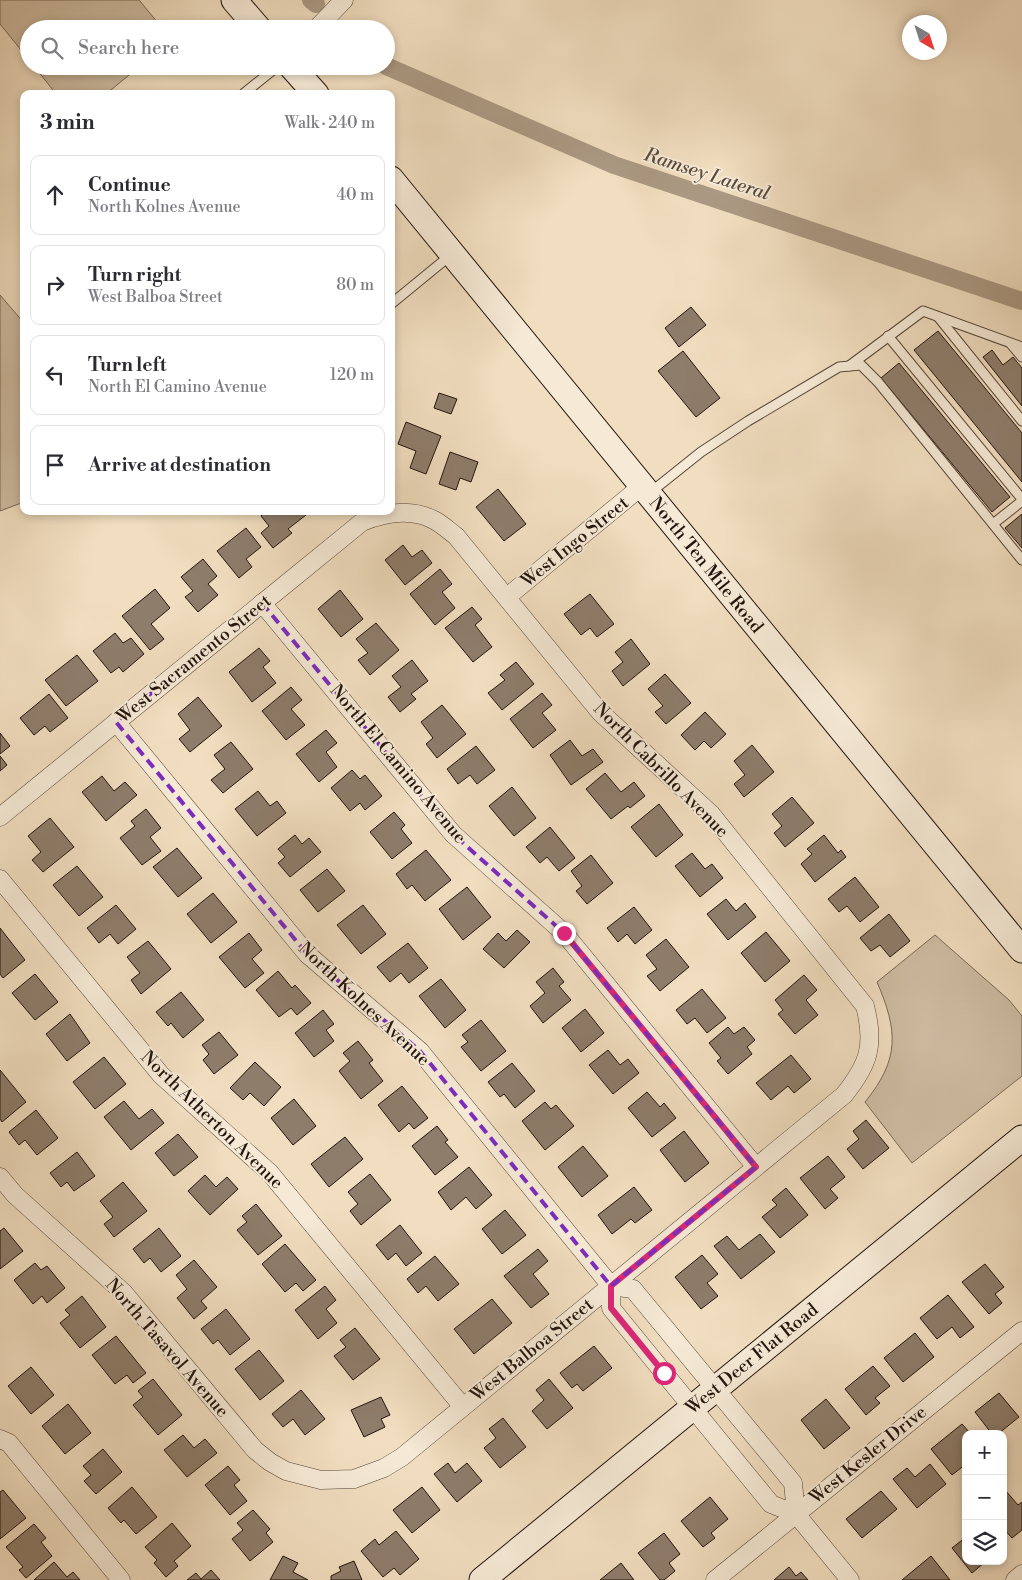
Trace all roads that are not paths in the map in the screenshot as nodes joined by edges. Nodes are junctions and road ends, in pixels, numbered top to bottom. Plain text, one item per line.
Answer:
1 (234, 0) edge
2 (344, 0) edge
3 (251, 20) edge
4 (325, 20) edge
5 (267, 75) edge
6 (299, 75) edge
7 (248, 90) edge
8 (312, 90) edge
9 (395, 184) edge
10 (452, 254) junction
11 (395, 301) edge
12 (939, 317) junction
13 (888, 336) junction
14 (1010, 343) junction
15 (1022, 347) edge
16 (1022, 357) edge
17 (848, 366) junction
18 (1022, 421) edge
19 (645, 490) junction
20 (1022, 500) edge
21 (395, 513) edge
22 (387, 515) edge
23 (993, 524) junction
24 (1022, 560) edge
25 (507, 597) junction
26 (262, 603) junction
27 (116, 722) junction
28 (0, 817) edge
29 (0, 879) edge
30 (1022, 950) edge
31 (844, 1095) joint
32 (1022, 1138) edge
33 (756, 1167) junction
34 (1, 1179) edge
35 (611, 1286) junction
36 (1022, 1331) edge
37 (715, 1388) junction
38 (463, 1407) junction
39 (692, 1408) junction
40 (3, 1444) edge
41 (321, 1480) joint
42 (796, 1514) junction
43 (1022, 1574) edge
44 (121, 1580) edge
45 (482, 1580) edge
46 (715, 1580) edge
47 (850, 1580) edge
48 (1015, 1580) edge

1 - 3 main road
2 - 4 street
5 - 7 lane
6 - 8 main road
9 - 10 main road, North Ten Mile Road
10 - 11 lane
10 - 19 main road, North Ten Mile Road
12 - 13 lane
12 - 14 lane
12 - 18 lane
13 - 17 lane
13 - 20 lane
14 - 15 lane
14 - 16 lane
17 - 19 lane
17 - 23 lane
19 - 25 street, West Ingo Street
19 - 30 main road, North Ten Mile Road
20 - 23 lane
21 - 25 street, North Cabrillo Avenue
22 - 26 street, West Sacramento Street
23 - 24 lane
25 - 31 street, North Cabrillo Avenue
26 - 27 street, West Sacramento Street
26 - 33 street, North El Camino Avenue
27 - 28 street, West Sacramento Street
27 - 35 street, North Kolnes Avenue
29 - 38 street, North Atherton Avenue
31 - 33 street, West Balboa Street
32 - 37 main road, West Deer Flat Road
33 - 35 street, West Balboa Street
34 - 41 street, North Tasavol Avenue
35 - 37 street
35 - 38 street, West Balboa Street
35 - 39 street
36 - 42 street, West Kesler Drive
37 - 39 main road, West Deer Flat Road
37 - 42 street
38 - 41 street, West Balboa Street
39 - 42 street
39 - 45 main road, West Deer Flat Road
40 - 44 street
42 - 46 street, West Kesler Drive
42 - 47 street
43 - 48 street

